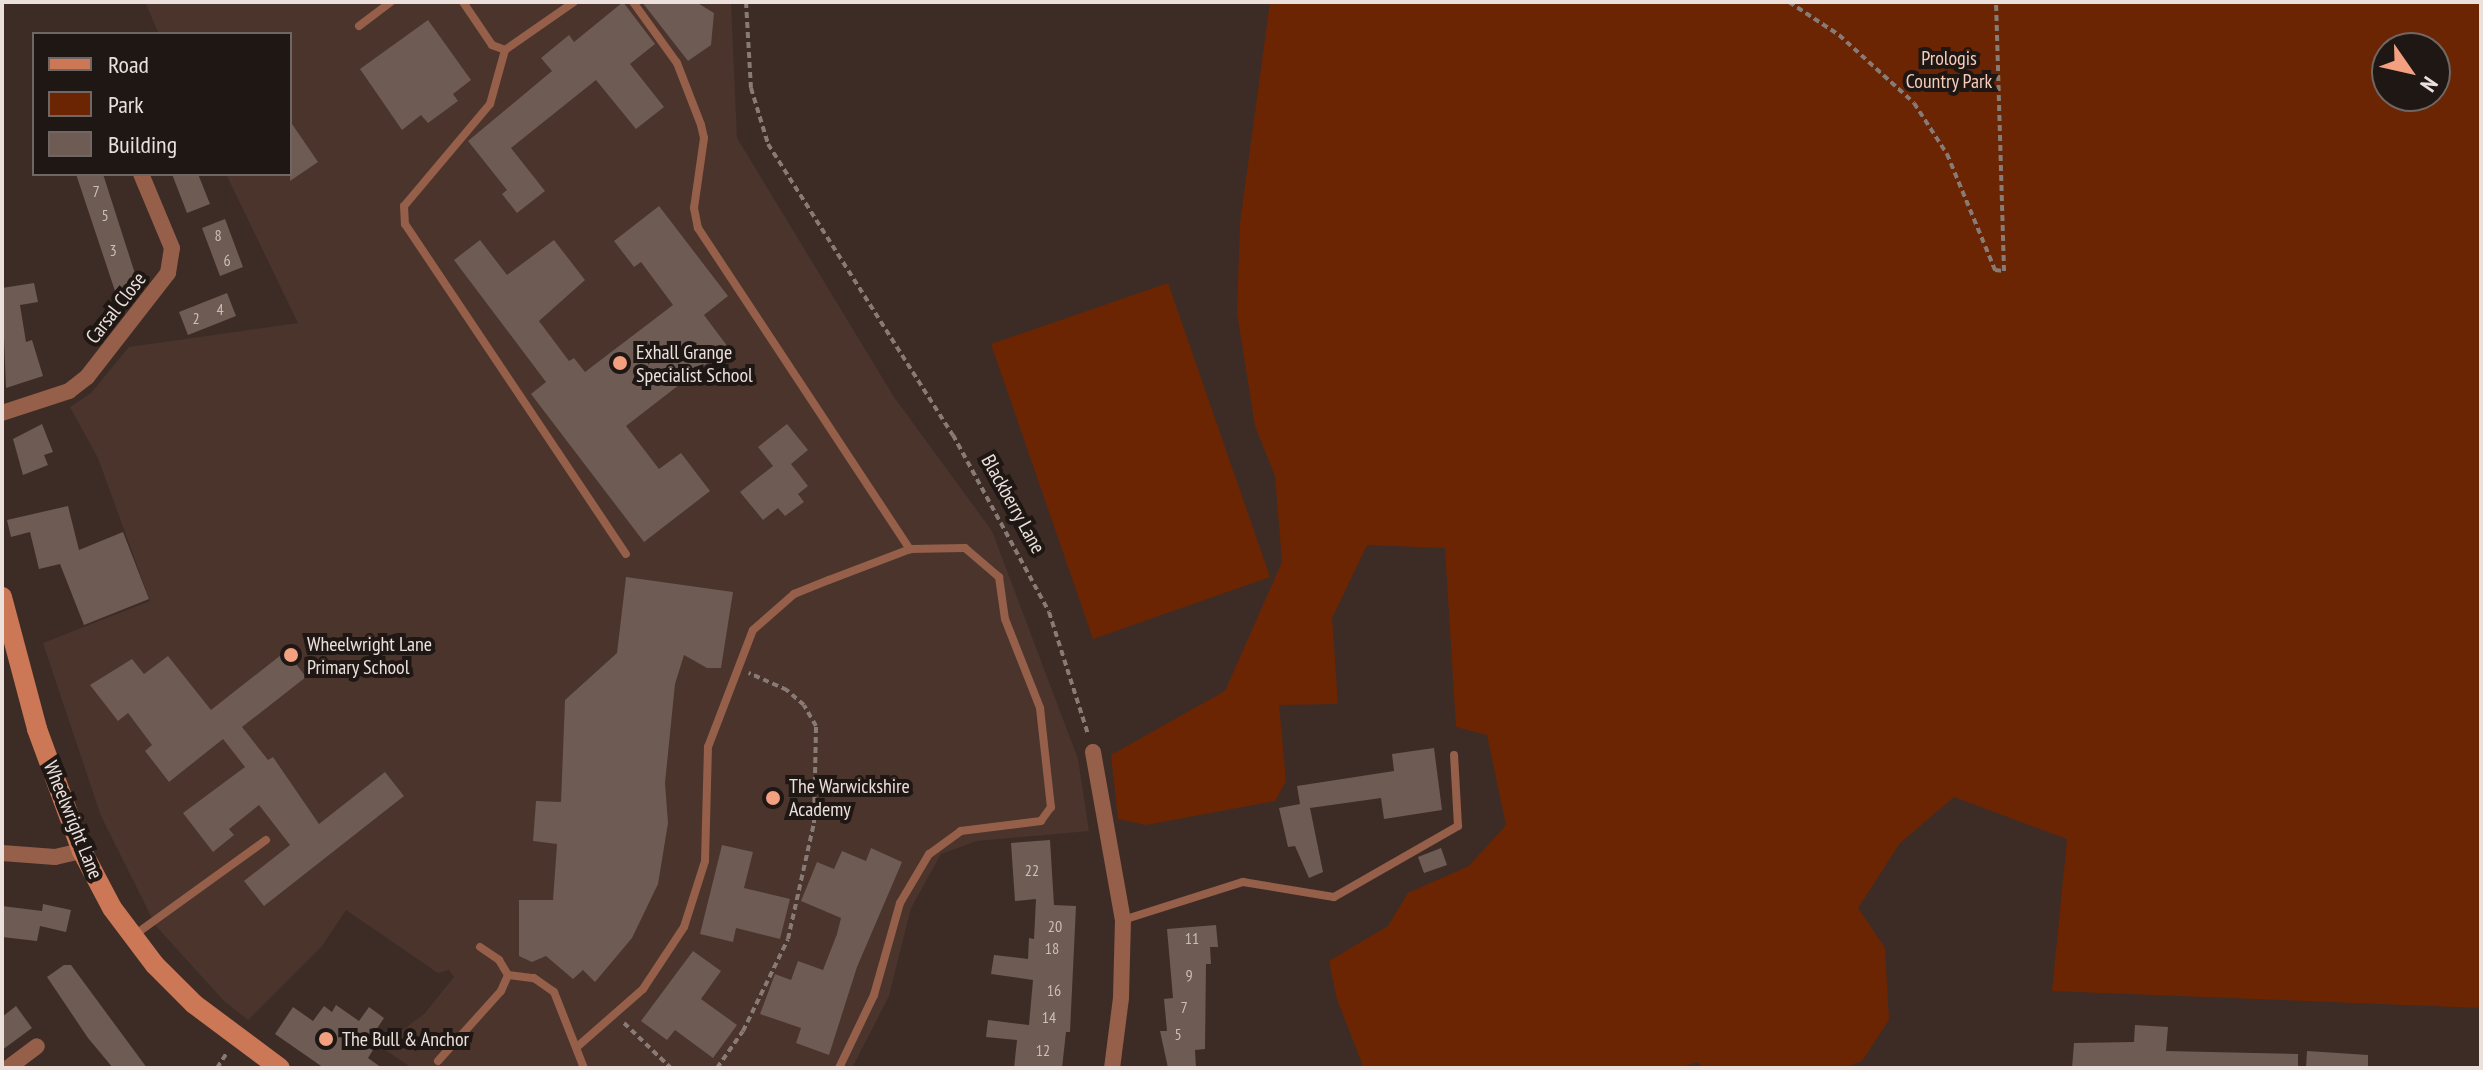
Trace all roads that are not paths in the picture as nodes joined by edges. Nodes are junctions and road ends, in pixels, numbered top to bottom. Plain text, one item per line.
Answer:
1 (391, 2) edge
2 (463, 2) edge
3 (574, 2) edge
4 (633, 2) edge
5 (359, 26) dead end
6 (505, 50) junction
7 (142, 176) edge
8 (2, 413) edge
9 (910, 549) junction
10 (626, 554) dead end
11 (2, 597) edge
12 (1093, 752) road end
13 (1454, 755) dead end
14 (266, 840) dead end
15 (82, 851) junction
16 (2, 853) edge
17 (1123, 920) junction
18 (132, 936) junction
19 (480, 947) dead end
20 (508, 975) junction
21 (37, 1046) dead end
22 (577, 1047) junction
23 (438, 1061) dead end
24 (8, 1068) edge
25 (280, 1068) edge
26 (584, 1068) edge
27 (839, 1068) edge
28 (1112, 1068) edge

1 - 5 lane
2 - 6 lane
3 - 6 lane
4 - 9 lane
6 - 10 lane
7 - 8 street, Carsal Close
9 - 22 lane
9 - 27 lane
11 - 15 street, Wheelwright Lane
12 - 17 street
13 - 17 lane
14 - 18 lane
15 - 16 street
15 - 18 street, Wheelwright Lane
17 - 28 street
18 - 25 street, Wheelwright Lane
19 - 20 lane
20 - 22 lane
20 - 23 lane
21 - 24 street
22 - 26 lane

